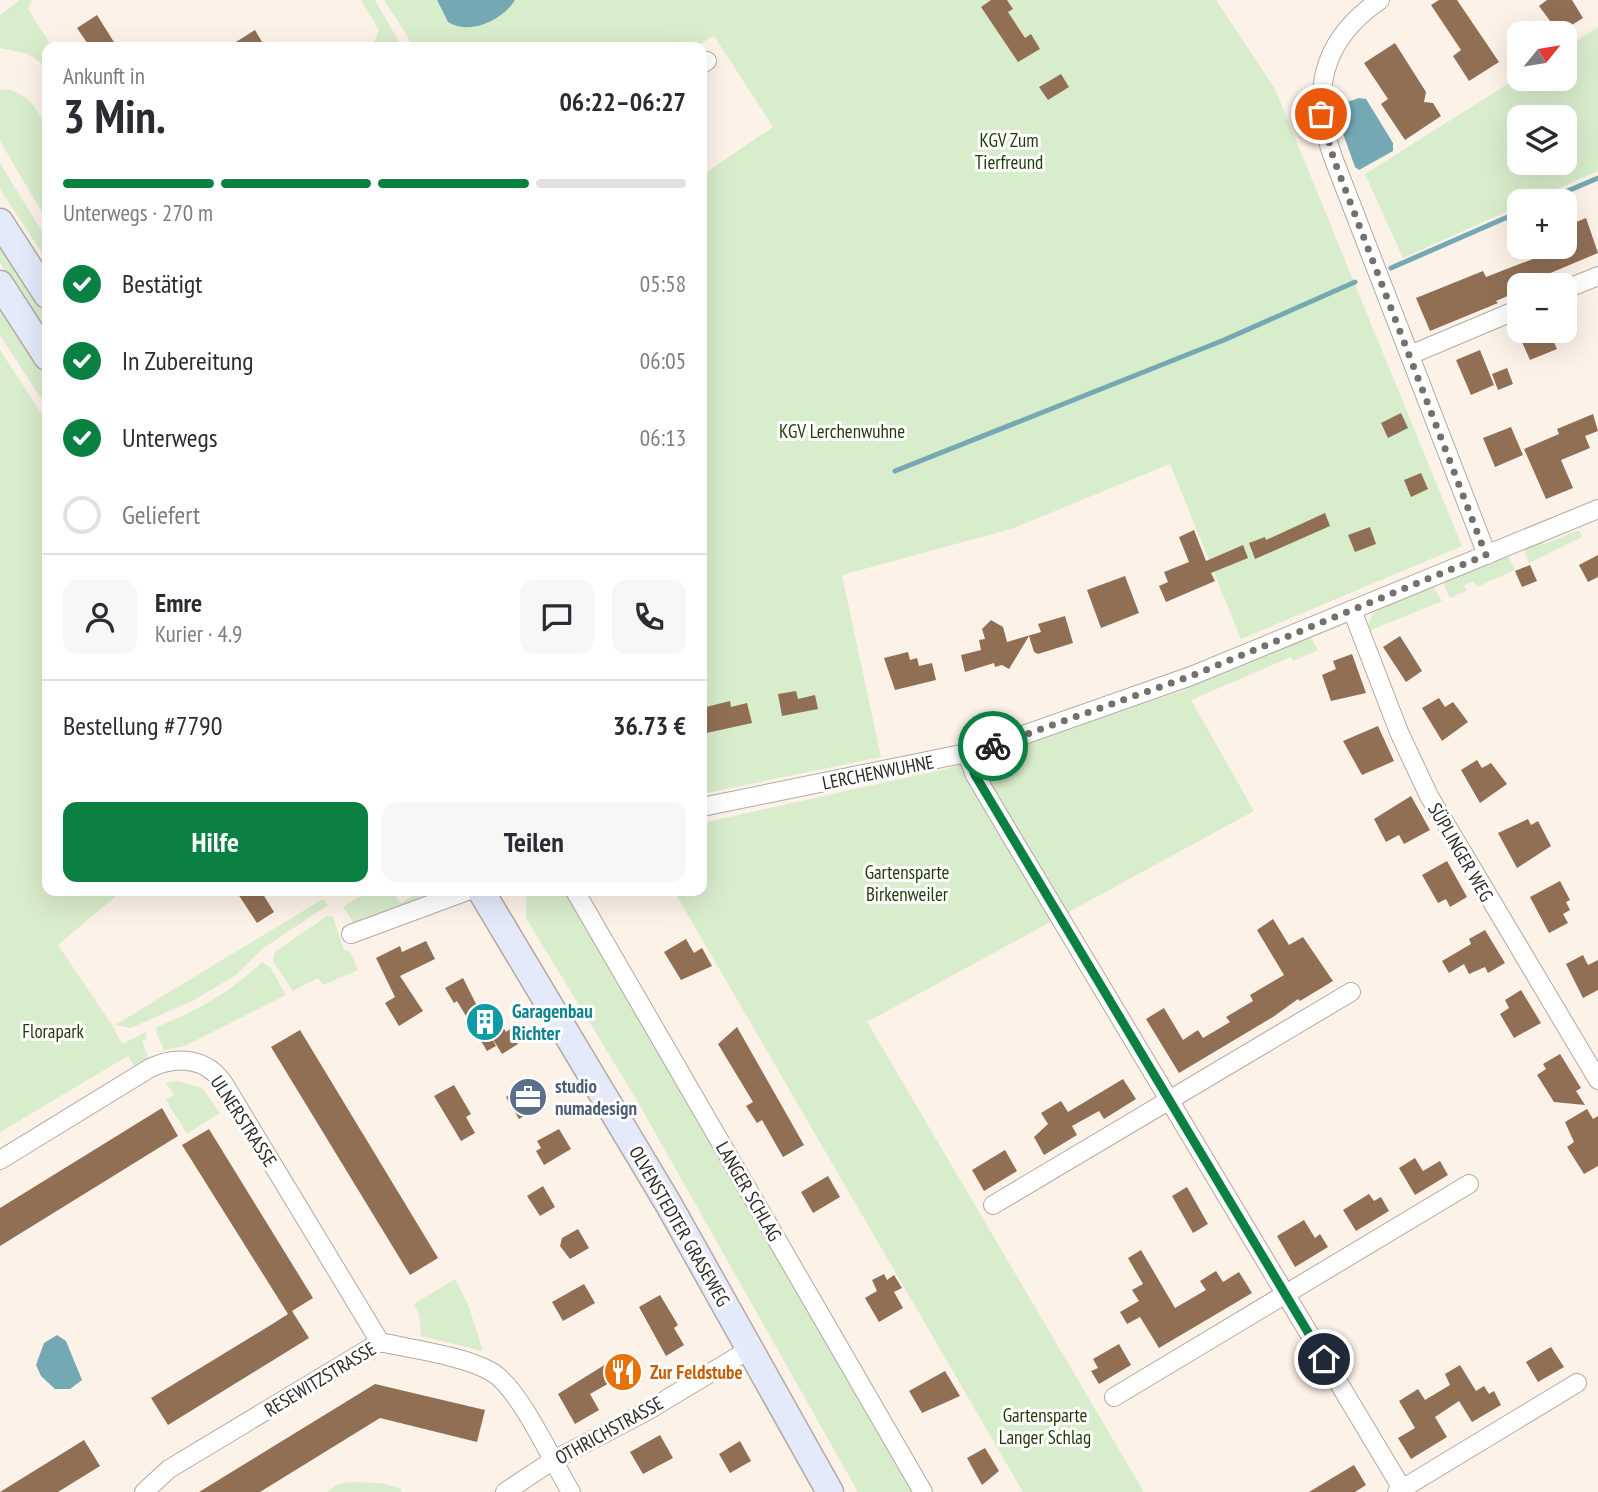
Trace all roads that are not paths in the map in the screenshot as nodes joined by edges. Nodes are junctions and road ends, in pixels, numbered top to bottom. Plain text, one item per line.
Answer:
1 (1380, 0) edge
2 (0, 222) edge
3 (1598, 276) edge
4 (0, 284) edge
5 (1577, 285) edge
6 (42, 287) edge
7 (1507, 314) edge
8 (42, 349) edge
9 (1410, 355) junction
10 (1598, 509) edge
11 (1486, 555) junction
12 (1352, 610) junction
13 (967, 754) junction
14 (707, 806) edge
15 (454, 896) edge
16 (484, 896) edge
17 (578, 896) edge
18 (351, 934) dead end
19 (1351, 992) dead end
20 (1598, 1080) edge
21 (1168, 1100) junction
22 (0, 1160) edge
23 (1469, 1184) dead end
24 (993, 1205) dead end
25 (1285, 1294) junction
26 (380, 1342) junction
27 (750, 1349) junction
28 (1577, 1382) dead end
29 (1115, 1397) dead end
30 (552, 1461) junction
31 (1401, 1491) edge
32 (144, 1492) edge
33 (505, 1492) edge
34 (570, 1492) edge
35 (830, 1492) edge
36 (923, 1492) edge

1 - 9 street
2 - 6 main road
3 - 5 street
4 - 8 main road
7 - 9 street
9 - 11 street
10 - 11 street, LERCHENWUHNE
11 - 12 street, LERCHENWUHNE
12 - 13 street, LERCHENWUHNE
12 - 20 street, SÜPLINGER WEG
13 - 14 street, LERCHENWUHNE
13 - 21 street
15 - 18 street
16 - 27 main road, OLVENSTEDTER GRASEWEG
17 - 36 street, LANGER SCHLAG
19 - 21 street
21 - 24 street
21 - 25 street
22 - 26 street, ULNERSTRASSE
23 - 25 street
25 - 29 street
25 - 31 street
26 - 30 street, RESEWITZSTRASSE
26 - 32 street, RESEWITZSTRASSE
27 - 30 street, OTHRICHSTRASSE
27 - 35 main road, OLVENSTEDTER GRASEWEG
28 - 31 street
30 - 33 street, OTHRICHSTRASSE
30 - 34 street, RESEWITZSTRASSE

